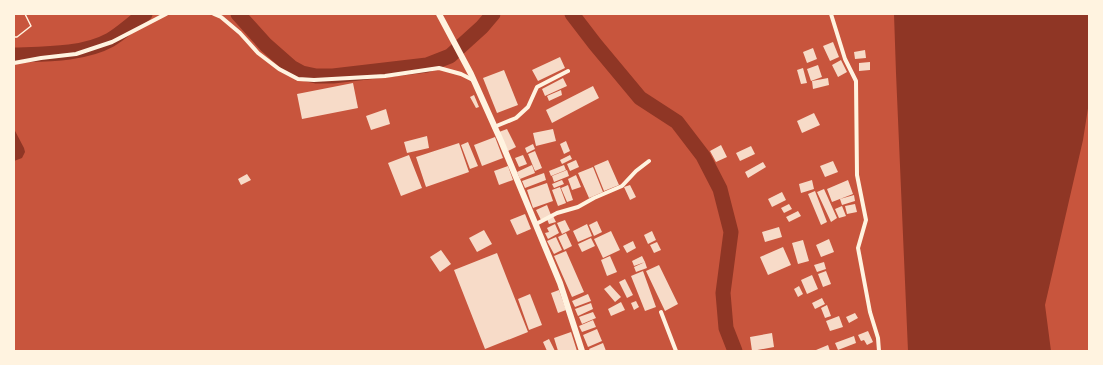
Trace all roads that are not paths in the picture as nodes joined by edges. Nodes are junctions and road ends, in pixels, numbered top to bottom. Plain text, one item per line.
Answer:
1 (166, 14) edge
2 (214, 14) edge
3 (439, 14) edge
4 (831, 14) edge
5 (14, 63) edge
6 (568, 71) dead end
7 (472, 77) junction
8 (494, 127) junction
9 (649, 161) dead end
10 (536, 224) junction
11 (660, 312) dead end
12 (582, 351) edge
13 (676, 351) edge
14 (879, 351) edge

1 - 5 street
2 - 7 street
3 - 7 street
4 - 14 street
6 - 8 street
7 - 8 street
8 - 10 street
9 - 10 street
10 - 12 street
11 - 13 street

